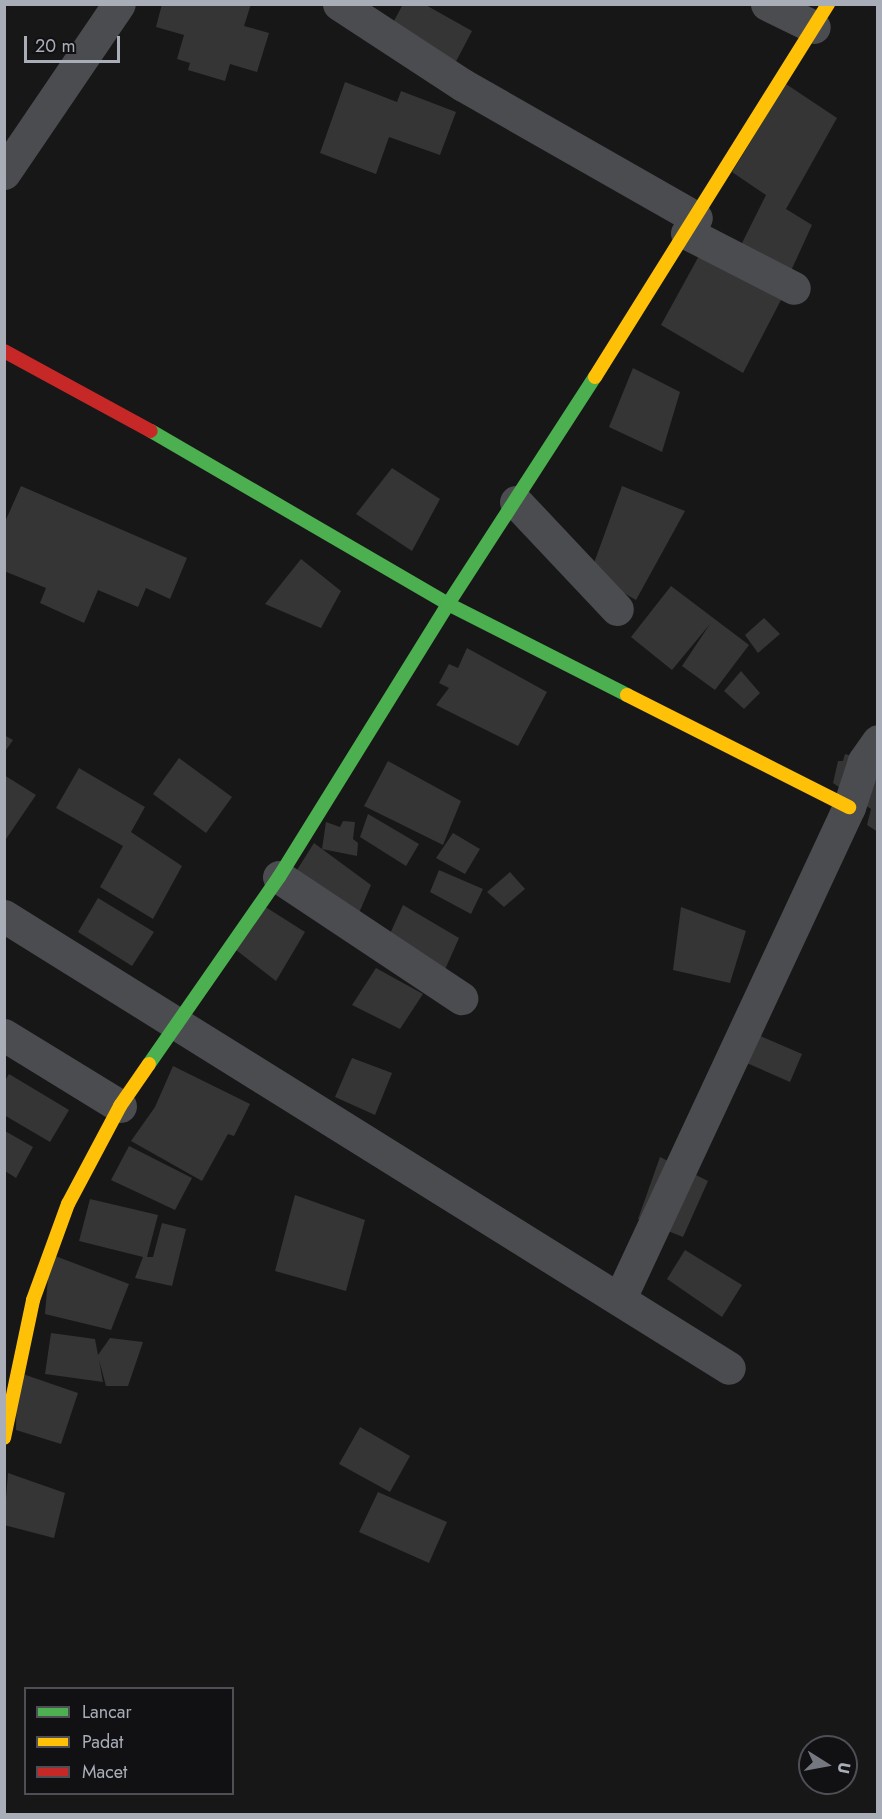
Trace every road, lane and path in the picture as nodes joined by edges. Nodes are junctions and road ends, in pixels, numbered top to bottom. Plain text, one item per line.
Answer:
1 (119, 4) edge
2 (339, 4) edge
3 (767, 4) edge
4 (821, 16) edge
5 (4, 173) edge
6 (691, 225) junction
7 (794, 288) dead end
8 (4, 351) edge
9 (516, 502) junction
10 (448, 604) junction
11 (618, 609) dead end
12 (878, 741) edge
13 (849, 807) junction
14 (279, 877) junction
15 (4, 916) edge
16 (461, 999) dead end
17 (178, 1024) junction
18 (4, 1035) edge
19 (120, 1107) junction
20 (620, 1298) junction
21 (729, 1368) dead end
22 (4, 1438) edge

1 - 5 street
2 - 6 street
3 - 4 street
4 - 6 street
6 - 7 street
6 - 9 street
8 - 10 street
9 - 10 street
9 - 11 street
10 - 13 street
10 - 14 street
12 - 13 street
13 - 20 street
14 - 16 street
14 - 17 street
15 - 17 street
17 - 19 street
17 - 20 street
18 - 19 street
19 - 22 street
20 - 21 street

